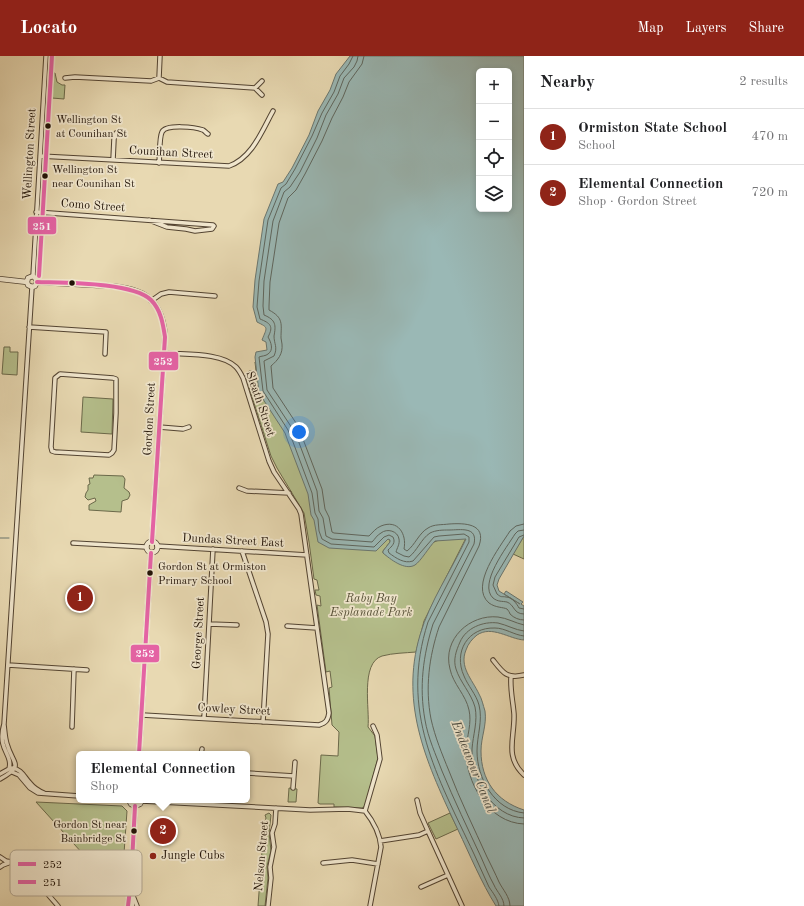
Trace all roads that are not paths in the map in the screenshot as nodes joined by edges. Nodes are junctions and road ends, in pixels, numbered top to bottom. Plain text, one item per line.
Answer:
1 (46, 56) edge
2 (160, 56) edge
3 (65, 78) dead end
4 (159, 78) junction
5 (262, 81) dead end
6 (255, 88) junction
7 (262, 95) dead end
8 (273, 111) dead end
9 (116, 133) dead end
10 (208, 134) dead end
11 (40, 156) junction
12 (113, 160) junction
13 (159, 163) junction
14 (36, 212) junction
15 (149, 220) junction
16 (33, 276) junction
17 (0, 279) edge
18 (27, 282) junction
19 (37, 282) junction
20 (32, 287) junction
21 (215, 296) dead end
22 (151, 301) junction
23 (29, 327) junction
24 (164, 353) junction
25 (105, 354) dead end
26 (57, 375) joint
27 (189, 427) dead end
28 (159, 428) junction
29 (239, 488) dead end
30 (289, 493) junction
31 (152, 542) junction
32 (73, 543) dead end
33 (157, 546) junction
34 (146, 547) junction
35 (213, 549) junction
36 (242, 551) junction
37 (152, 553) junction
38 (307, 555) junction
39 (209, 624) junction
40 (237, 625) dead end
41 (287, 626) dead end
42 (317, 628) junction
43 (493, 660) dead end
44 (8, 665) junction
45 (74, 669) junction
46 (87, 670) dead end
47 (524, 675) edge
48 (511, 677) junction
49 (142, 715) junction
50 (204, 718) junction
51 (263, 722) junction
52 (325, 723) joint
53 (4, 724) junction
54 (373, 726) dead end
55 (72, 727) dead end
56 (139, 751) edge
57 (295, 762) dead end
58 (10, 768) junction
59 (14, 770) junction
60 (7, 773) junction
61 (250, 773) edge
62 (294, 776) junction
63 (524, 776) edge
64 (1, 777) edge
65 (293, 788) dead end
66 (76, 796) edge
67 (417, 800) dead end
68 (130, 803) edge
69 (140, 803) edge
70 (211, 803) edge
71 (136, 806) junction
72 (276, 808) junction
73 (365, 812) junction
74 (428, 831) junction
75 (380, 841) junction
76 (133, 850) edge
77 (0, 857) edge
78 (10, 862) edge
79 (10, 863) edge
80 (323, 863) dead end
81 (378, 864) junction
82 (0, 867) edge
83 (448, 875) junction
84 (422, 887) dead end
85 (49, 896) edge
86 (129, 896) edge
87 (133, 896) edge
88 (58, 906) edge
89 (128, 906) edge
90 (137, 906) edge
91 (268, 906) edge
92 (370, 906) edge
93 (462, 906) edge

1 - 11 street, Wellington Street
2 - 4 street
3 - 4 street
4 - 6 street
5 - 6 street
6 - 7 street
8 - 13 street, Counihan Street
9 - 12 street
10 - 13 street
11 - 12 street, Counihan Street
11 - 14 street, Wellington Street
12 - 13 street, Counihan Street
14 - 15 street, Como Street
14 - 16 street, Wellington Street
15 - 15 street, Como Street
16 - 18 street
16 - 19 street
17 - 18 street
18 - 20 street
19 - 20 street
19 - 22 street
20 - 23 street
21 - 22 street
22 - 24 street, Gordon Street
23 - 25 street
23 - 44 street
24 - 28 street, Gordon Street
24 - 30 street, Sleath Street
26 - 26 street
27 - 28 street
28 - 31 street, Gordon Street
29 - 30 street
30 - 38 street, Sleath Street
31 - 33 street
31 - 34 street
32 - 34 street
33 - 35 street, Dundas Street East
33 - 37 street
34 - 37 street
35 - 36 street, Dundas Street East
35 - 39 street, George Street
36 - 38 street, Dundas Street East
36 - 51 street
37 - 49 street
38 - 42 street, Sleath Street
39 - 40 street
39 - 50 street, George Street
41 - 42 street
42 - 52 street, Sleath Street
43 - 48 street
44 - 45 street
44 - 53 street
45 - 46 street
45 - 55 street
47 - 48 street
48 - 63 street
49 - 50 street, Cowley Street
49 - 56 street
50 - 51 street, Cowley Street
51 - 52 street, Cowley Street
53 - 58 street
53 - 59 street
54 - 73 street
57 - 62 street
58 - 59 street
58 - 60 street
59 - 60 street
59 - 66 street
60 - 64 street
61 - 62 street
62 - 65 street
67 - 74 street
68 - 71 street
69 - 71 street
70 - 72 street
71 - 76 street
72 - 73 street
72 - 91 street, Nelson Street
73 - 75 street
74 - 75 street
74 - 83 street
75 - 81 street
77 - 78 street
79 - 82 street
80 - 81 street
81 - 92 street
83 - 84 street
83 - 93 street
85 - 88 street
86 - 89 street
87 - 90 street

